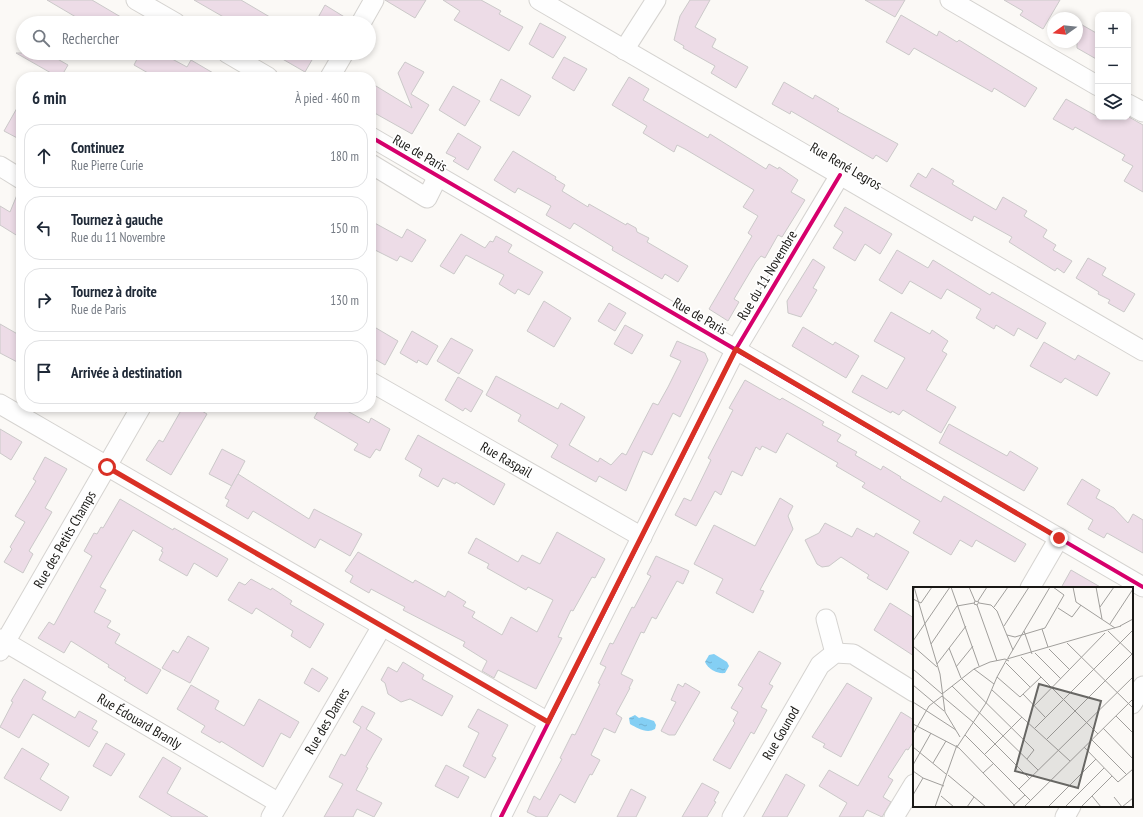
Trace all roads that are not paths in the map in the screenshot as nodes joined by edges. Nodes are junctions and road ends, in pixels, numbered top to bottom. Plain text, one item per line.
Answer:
1 (136, 0) edge
2 (374, 0) edge
3 (538, 0) edge
4 (656, 0) edge
5 (950, 0) edge
6 (164, 16) edge
7 (365, 16) edge
8 (624, 50) junction
9 (239, 60) edge
10 (340, 60) edge
11 (259, 72) edge
12 (333, 72) edge
13 (1095, 84) edge
14 (1131, 106) edge
15 (1143, 112) edge
16 (376, 140) edge
17 (0, 166) edge
18 (376, 167) edge
19 (840, 175) junction
20 (16, 176) edge
21 (438, 176) junction
22 (736, 349) junction
23 (1143, 351) edge
24 (376, 385) edge
25 (0, 404) edge
26 (138, 412) edge
27 (107, 467) junction
28 (642, 537) junction
29 (1059, 538) junction
30 (1031, 587) edge
31 (1143, 587) edge
32 (826, 619) dead end
33 (382, 626) junction
34 (2, 644) edge
35 (835, 653) junction
36 (1143, 686) edge
37 (913, 691) edge
38 (1133, 702) edge
39 (548, 722) junction
40 (913, 786) edge
41 (1070, 807) edge
42 (276, 810) edge
43 (501, 817) edge
44 (732, 817) edge
45 (894, 817) edge
46 (1065, 817) edge

1 - 6 street
2 - 7 street
3 - 8 street, Rue René Legros
4 - 8 street
5 - 13 street
8 - 19 street, Rue René Legros
9 - 11 street
10 - 12 street
14 - 15 street
16 - 21 street, Rue de Paris
17 - 20 street
18 - 21 street
19 - 22 street, Rue du 11 Novembre
19 - 23 street, Rue René Legros
21 - 22 street, Rue de Paris
22 - 28 street, Rue du 11 Novembre
22 - 29 street, Rue de Paris
24 - 28 street, Rue Raspail
25 - 27 street
26 - 27 street, Rue des Petits Champs
27 - 33 street
27 - 34 street, Rue des Petits Champs
28 - 39 street, Rue du 11 Novembre
29 - 30 street
29 - 31 street, Rue de Paris
32 - 35 street
33 - 39 street
33 - 42 street, Rue des Dames
34 - 42 street, Rue Édouard Branly
35 - 37 street
35 - 44 street, Rue Gounod
36 - 38 street
39 - 43 street, Rue du 11 Novembre
40 - 45 street
41 - 46 street

